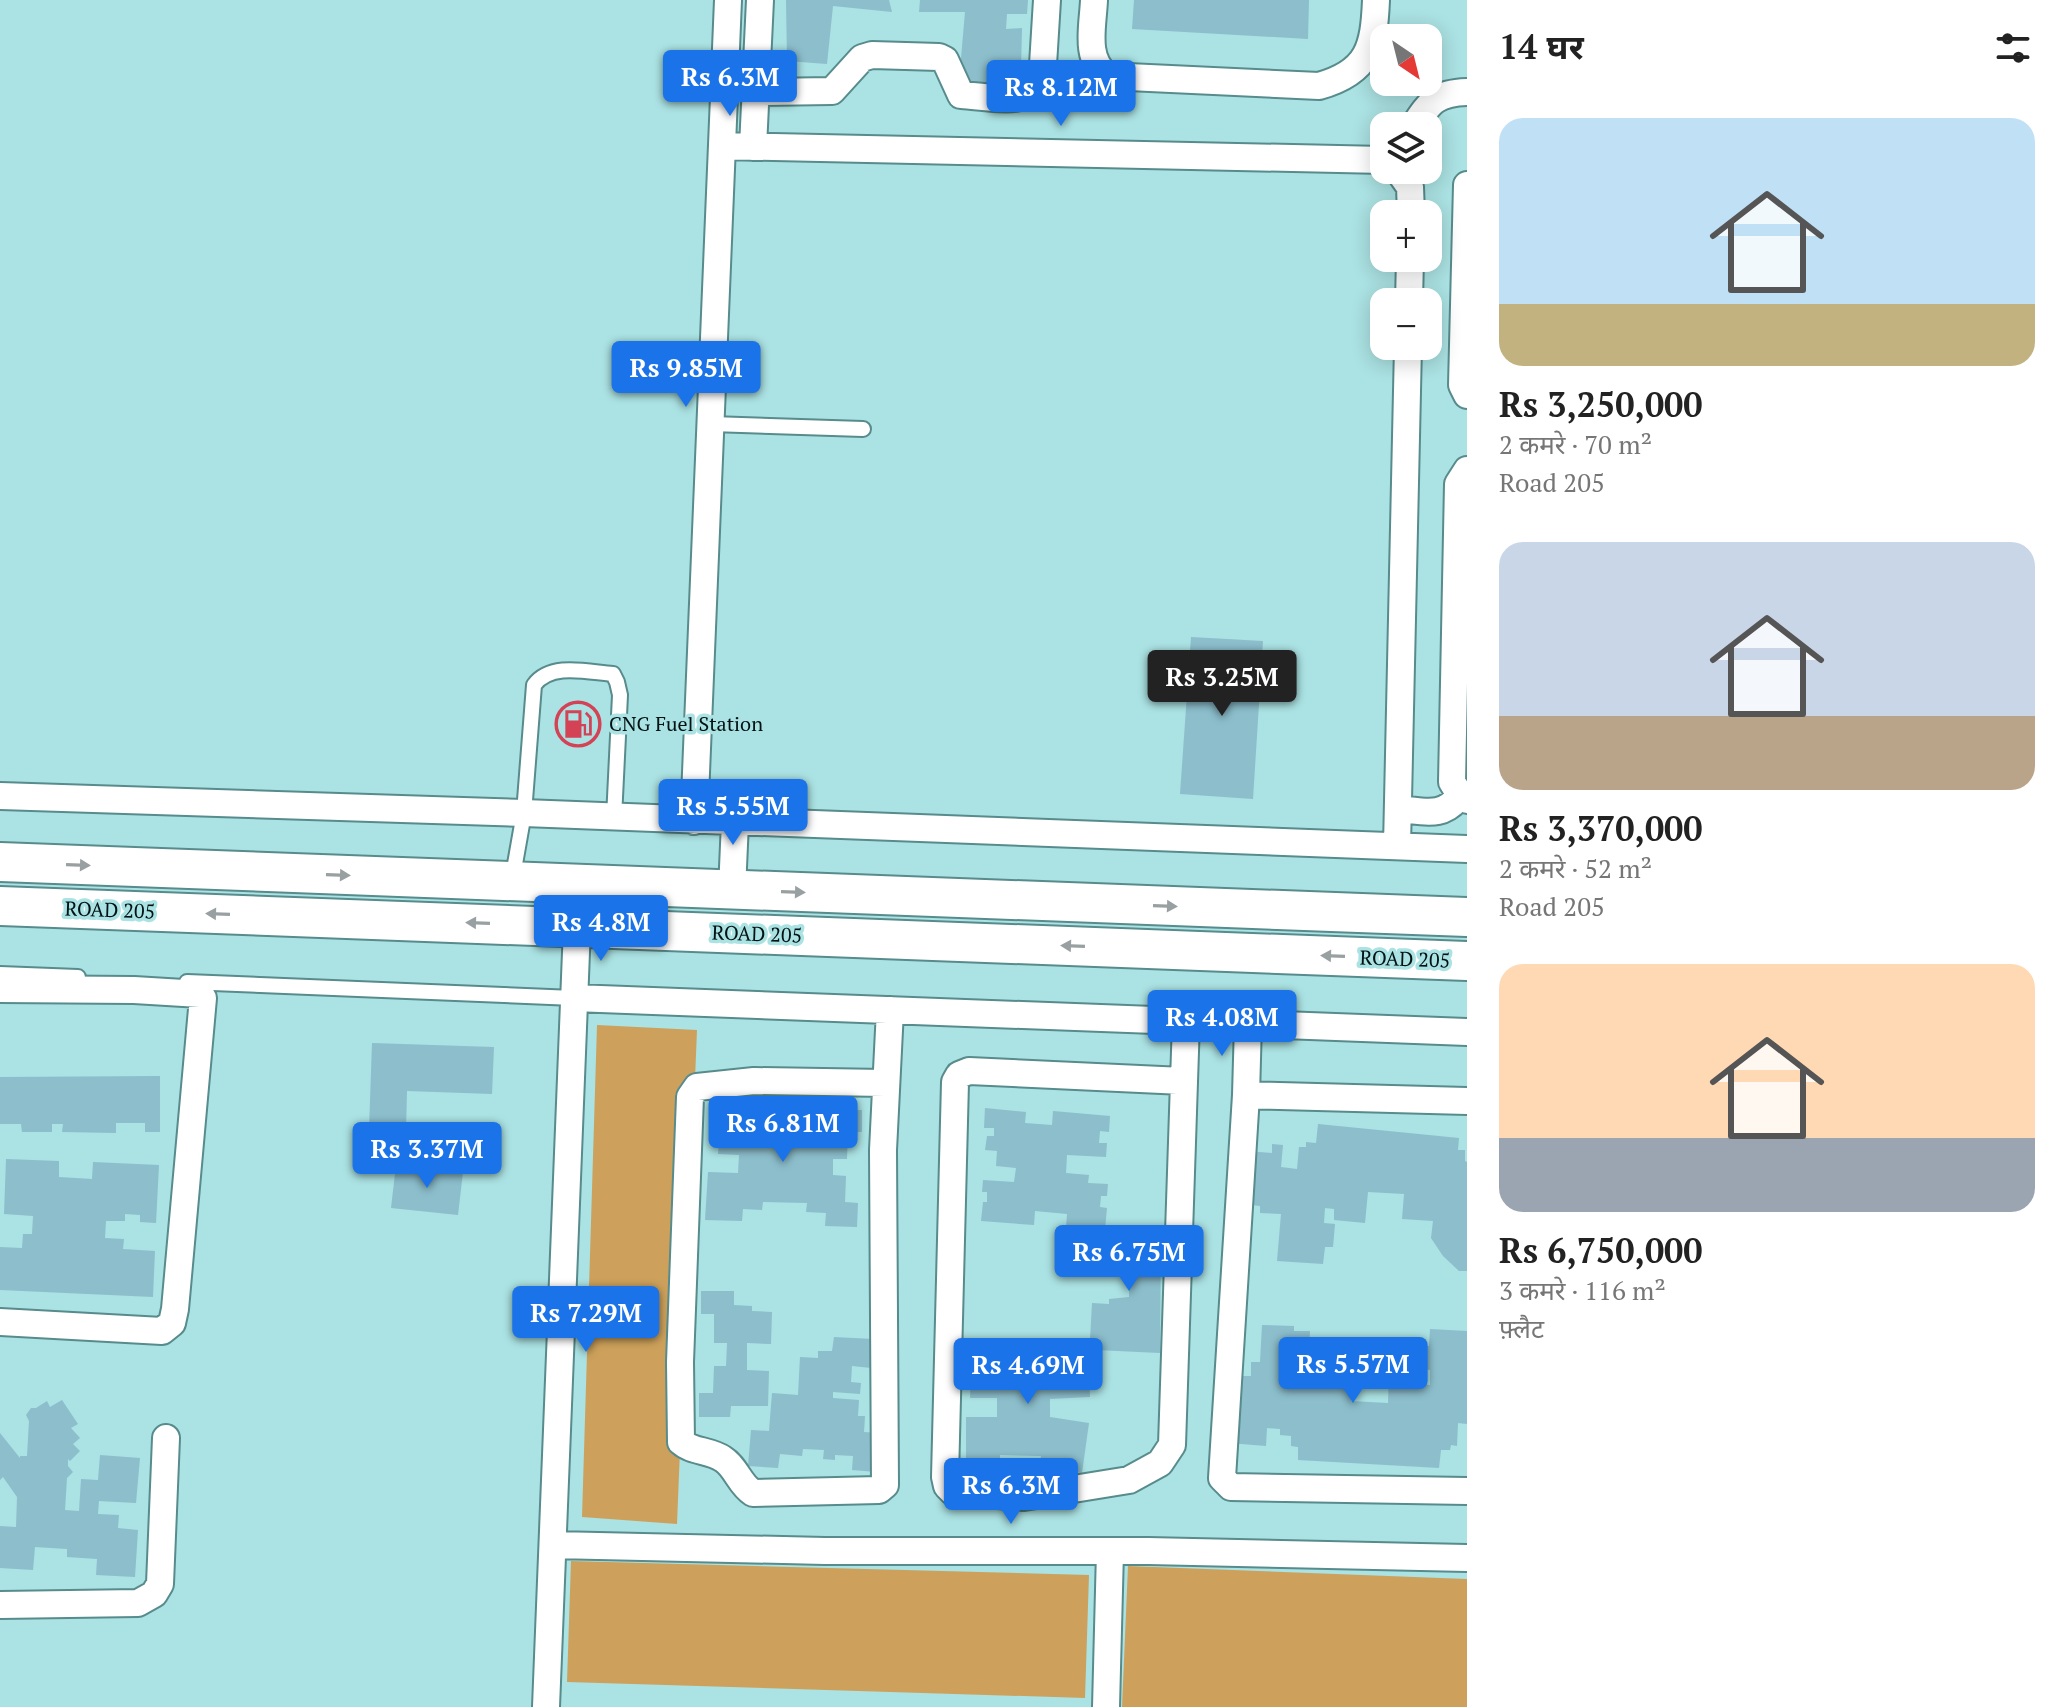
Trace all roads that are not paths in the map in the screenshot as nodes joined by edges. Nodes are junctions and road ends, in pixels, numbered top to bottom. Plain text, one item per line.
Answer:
1 (728, 0) edge
2 (760, 0) edge
3 (1047, 0) edge
4 (1094, 0) edge
5 (1376, 0) edge
6 (756, 92) junction
7 (1467, 92) edge
8 (1423, 112) edge
9 (722, 146) junction
10 (753, 147) junction
11 (1370, 160) edge
12 (1467, 185) edge
13 (1408, 360) edge
14 (1467, 395) edge
15 (711, 424) junction
16 (863, 429) dead end
17 (1467, 470) edge
18 (0, 796) edge
19 (1464, 798) edge
20 (1398, 809) junction
21 (524, 813) junction
22 (614, 818) junction
23 (694, 821) junction
24 (735, 822) junction
25 (1397, 846) junction
26 (1467, 849) edge
27 (0, 862) edge
28 (512, 881) junction
29 (732, 890) junction
30 (0, 906) edge
31 (1467, 917) edge
32 (577, 927) junction
33 (1467, 961) edge
34 (0, 974) edge
35 (134, 985) junction
36 (0, 989) edge
37 (574, 998) junction
38 (890, 1010) junction
39 (1186, 1021) junction
40 (1248, 1023) junction
41 (1467, 1032) edge
42 (1183, 1081) junction
43 (885, 1083) junction
44 (1246, 1095) junction
45 (1467, 1101) edge
46 (0, 1322) edge
47 (166, 1438) dead end
48 (1467, 1491) edge
49 (554, 1545) junction
50 (1110, 1551) junction
51 (1467, 1558) edge
52 (0, 1605) edge
53 (546, 1707) edge
54 (1106, 1707) edge

1 - 9 street
2 - 6 street
3 - 6 street
4 - 5 street
6 - 10 street
7 - 8 street
9 - 10 street
9 - 15 street
10 - 11 street
12 - 14 street
13 - 20 street
15 - 16 lane
15 - 23 street
17 - 19 street
18 - 21 street
19 - 20 street
20 - 25 street
21 - 22 street
21 - 22 lane
21 - 28 lane
22 - 23 street
23 - 24 street
24 - 25 street
24 - 29 street
25 - 26 street
27 -> 28 main road
28 - 29 main road
29 -> 31 main road
32 -> 30 main road, ROAD 205
33 -> 32 main road, ROAD 205
32 - 37 street
34 - 35 lane
35 - 36 street
35 - 37 lane
35 - 46 street
37 - 38 street
37 - 49 street
38 - 39 street
38 - 43 street
39 - 40 street
39 - 42 street
40 - 41 street
40 - 44 street
42 - 42 street
43 - 43 street
44 - 45 street
44 - 48 street
47 - 52 street
49 - 50 street
49 - 53 street
50 - 51 street
50 - 54 street

